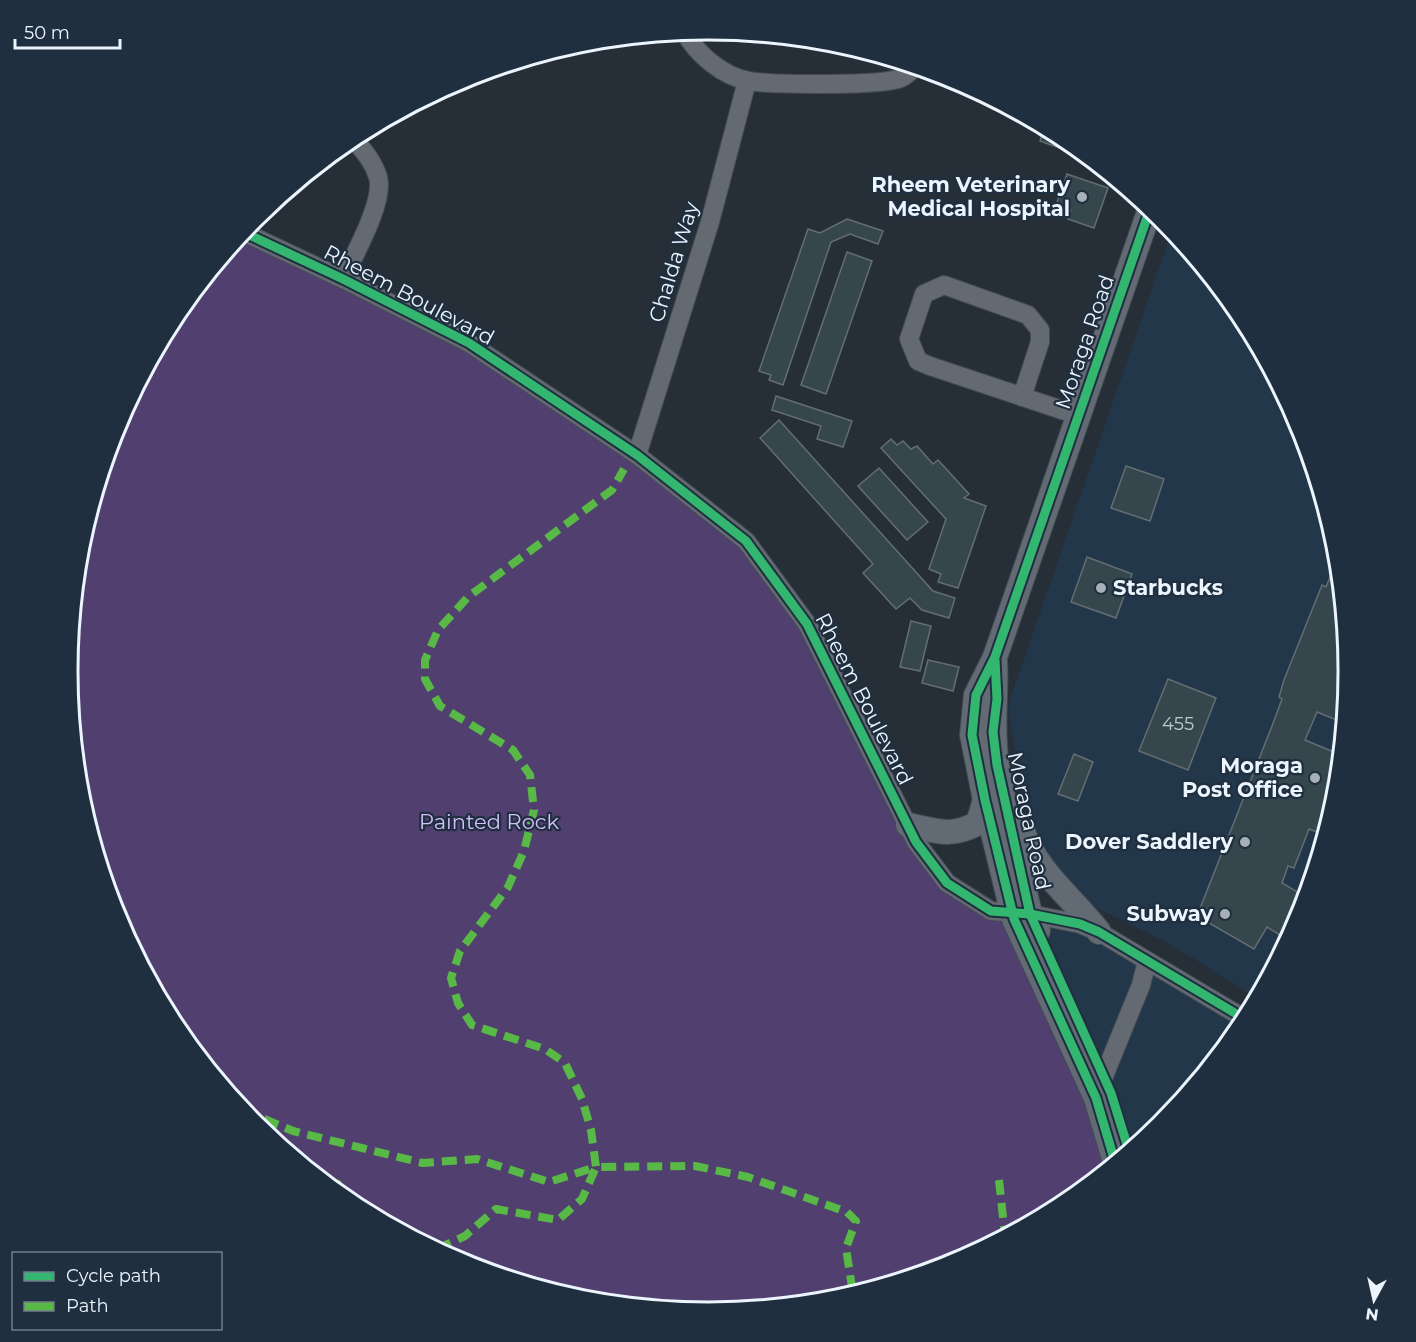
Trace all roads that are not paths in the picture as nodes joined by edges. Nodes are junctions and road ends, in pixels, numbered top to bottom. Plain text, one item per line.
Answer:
1 (689, 41) edge
2 (907, 73) edge
3 (747, 81) junction
4 (360, 146) edge
5 (1147, 218) edge
6 (252, 236) edge
7 (343, 279) junction
8 (1022, 397) junction
9 (1079, 415) junction
10 (637, 455) junction
11 (995, 800) junction
12 (908, 825) junction
13 (1021, 914) junction
14 (1099, 932) junction
15 (1147, 961) junction
16 (1236, 1014) edge
17 (1104, 1076) junction
18 (1126, 1143) edge
19 (1113, 1154) edge

1 - 3 street
2 - 3 street
3 - 10 street, Chalda Way
4 - 7 street
5 - 9 main road, Moraga Road
6 - 7 street, Rheem Boulevard
7 - 10 street, Rheem Boulevard
8 - 8 street
8 - 9 street
9 - 11 main road, Moraga Road
10 - 12 street, Rheem Boulevard
11 - 12 main road
11 - 13 main road, Moraga Road
11 - 14 main road
12 - 13 street, Rheem Boulevard
13 - 14 street, Rheem Boulevard
13 - 17 main road, Moraga Road
13 - 19 main road, Moraga Road
14 - 15 street, Rheem Boulevard
15 - 16 street, Rheem Boulevard
15 - 17 street
17 - 18 main road, Moraga Road

